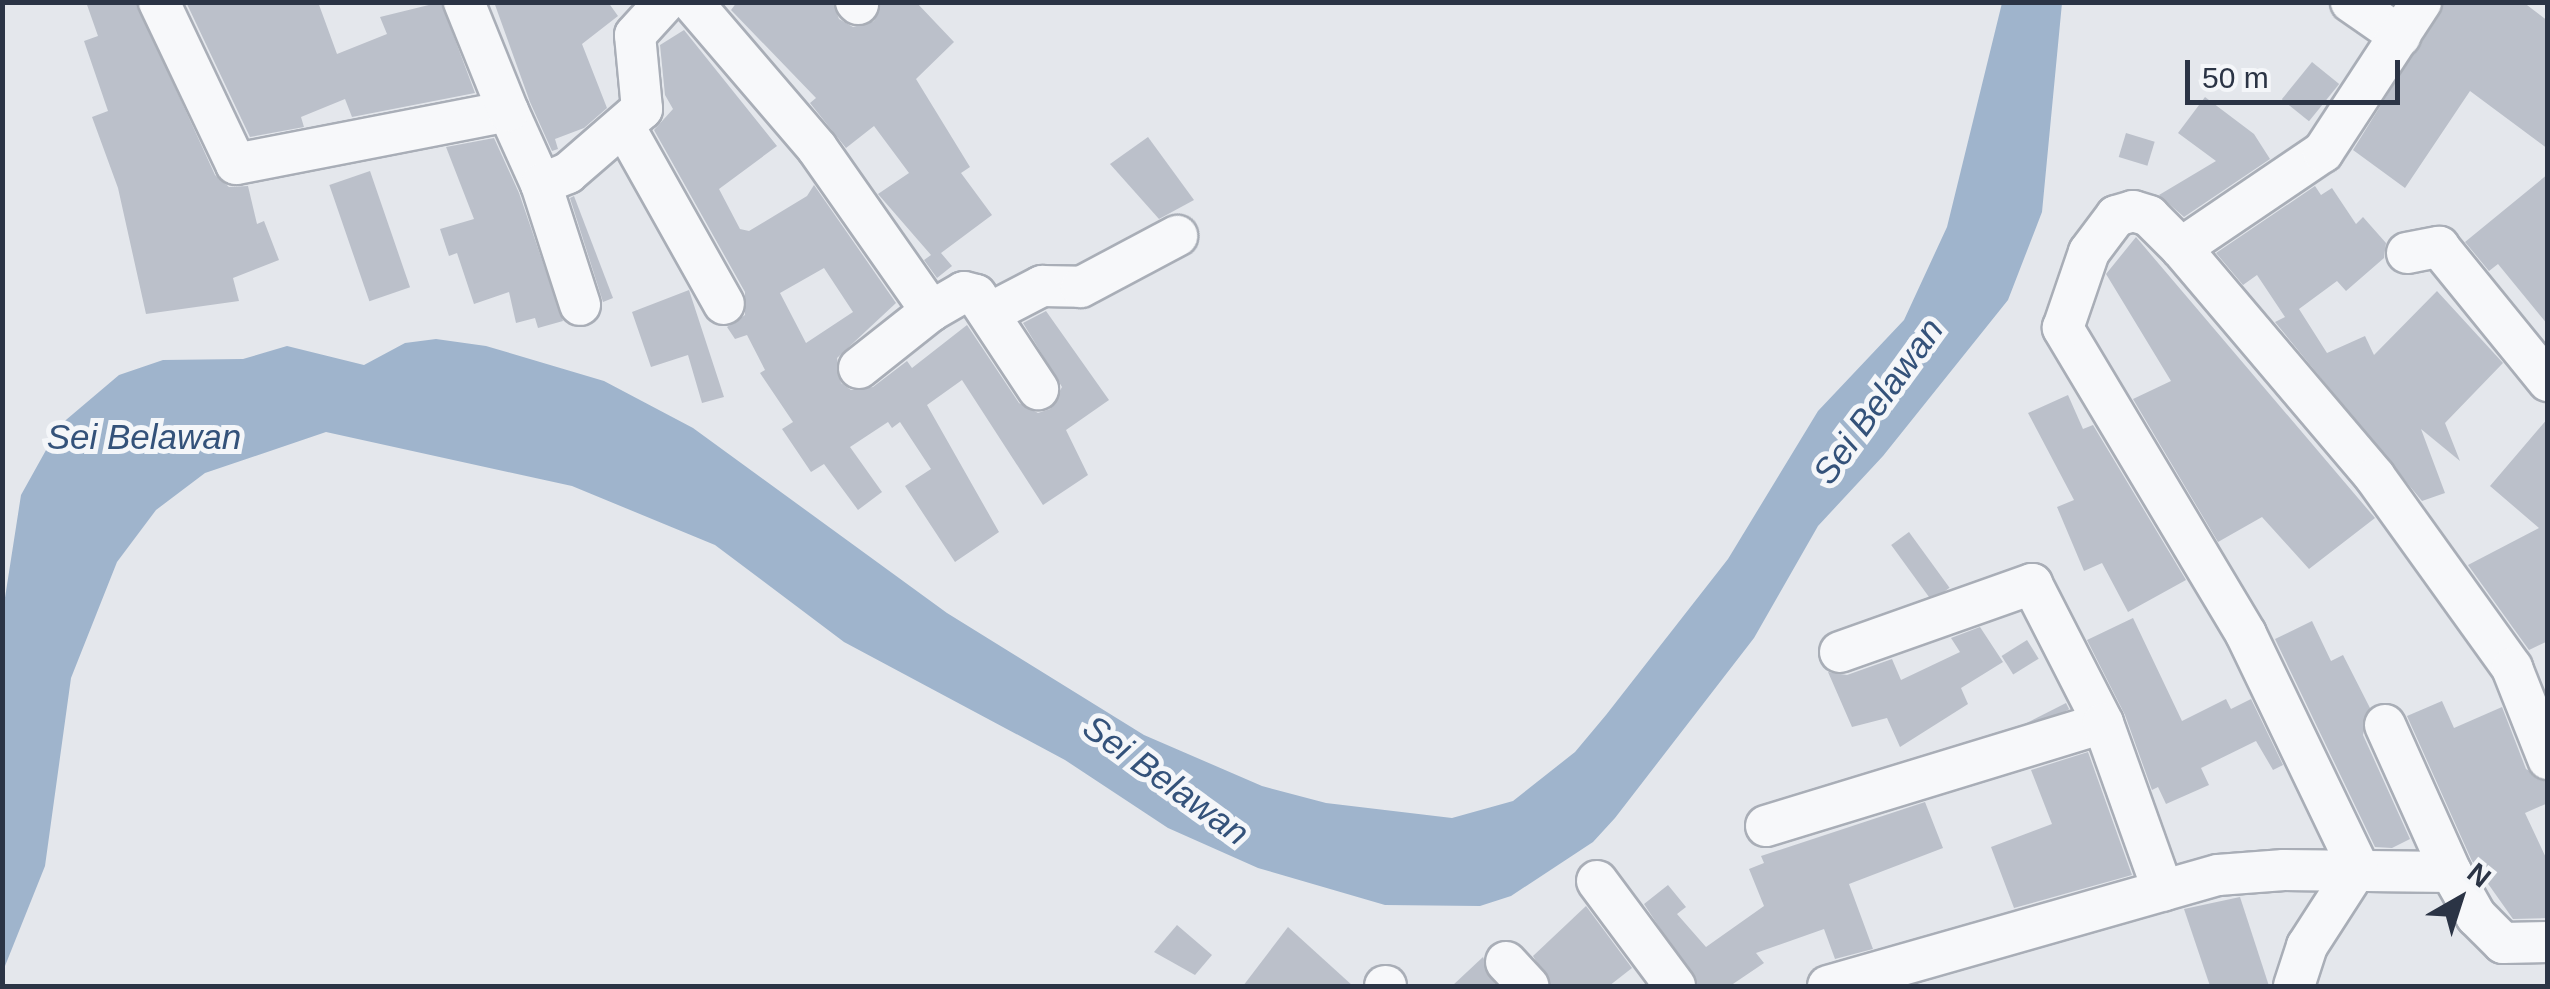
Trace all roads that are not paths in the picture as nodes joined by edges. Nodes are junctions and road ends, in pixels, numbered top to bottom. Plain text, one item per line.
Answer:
1 (160, 2) edge
2 (464, 2) edge
3 (665, 2) edge
4 (692, 2) edge
5 (2351, 2) edge
6 (2411, 19) edge
7 (508, 111) junction
8 (624, 126) junction
9 (542, 184) junction
10 (1176, 236) dead end
11 (2180, 248) junction
12 (2407, 253) dead end
13 (724, 304) dead end
14 (580, 305) dead end
15 (931, 311) junction
16 (990, 314) junction
17 (858, 368) dead end
18 (2548, 381) edge
19 (1038, 388) dead end
20 (1840, 652) dead end
21 (2103, 723) junction
22 (2385, 725) dead end
23 (2548, 759) edge
24 (1766, 826) dead end
25 (2358, 867) junction
26 (2451, 872) junction
27 (1596, 880) dead end
28 (2163, 890) junction
29 (2548, 942) edge
30 (1675, 986) edge
31 (1828, 986) edge
32 (2294, 986) edge

1 - 7 street
2 - 7 street
3 - 8 street
4 - 15 street
5 - 6 street
6 - 11 street
7 - 9 street
8 - 9 street
8 - 13 street
9 - 14 street
10 - 16 street
11 - 23 street
11 - 25 street
12 - 18 street
15 - 16 street
15 - 17 street
16 - 19 street
20 - 21 street
21 - 24 street
21 - 28 street
22 - 26 street
25 - 26 street
25 - 28 street
25 - 32 street
26 - 29 street
27 - 30 street
28 - 31 street

